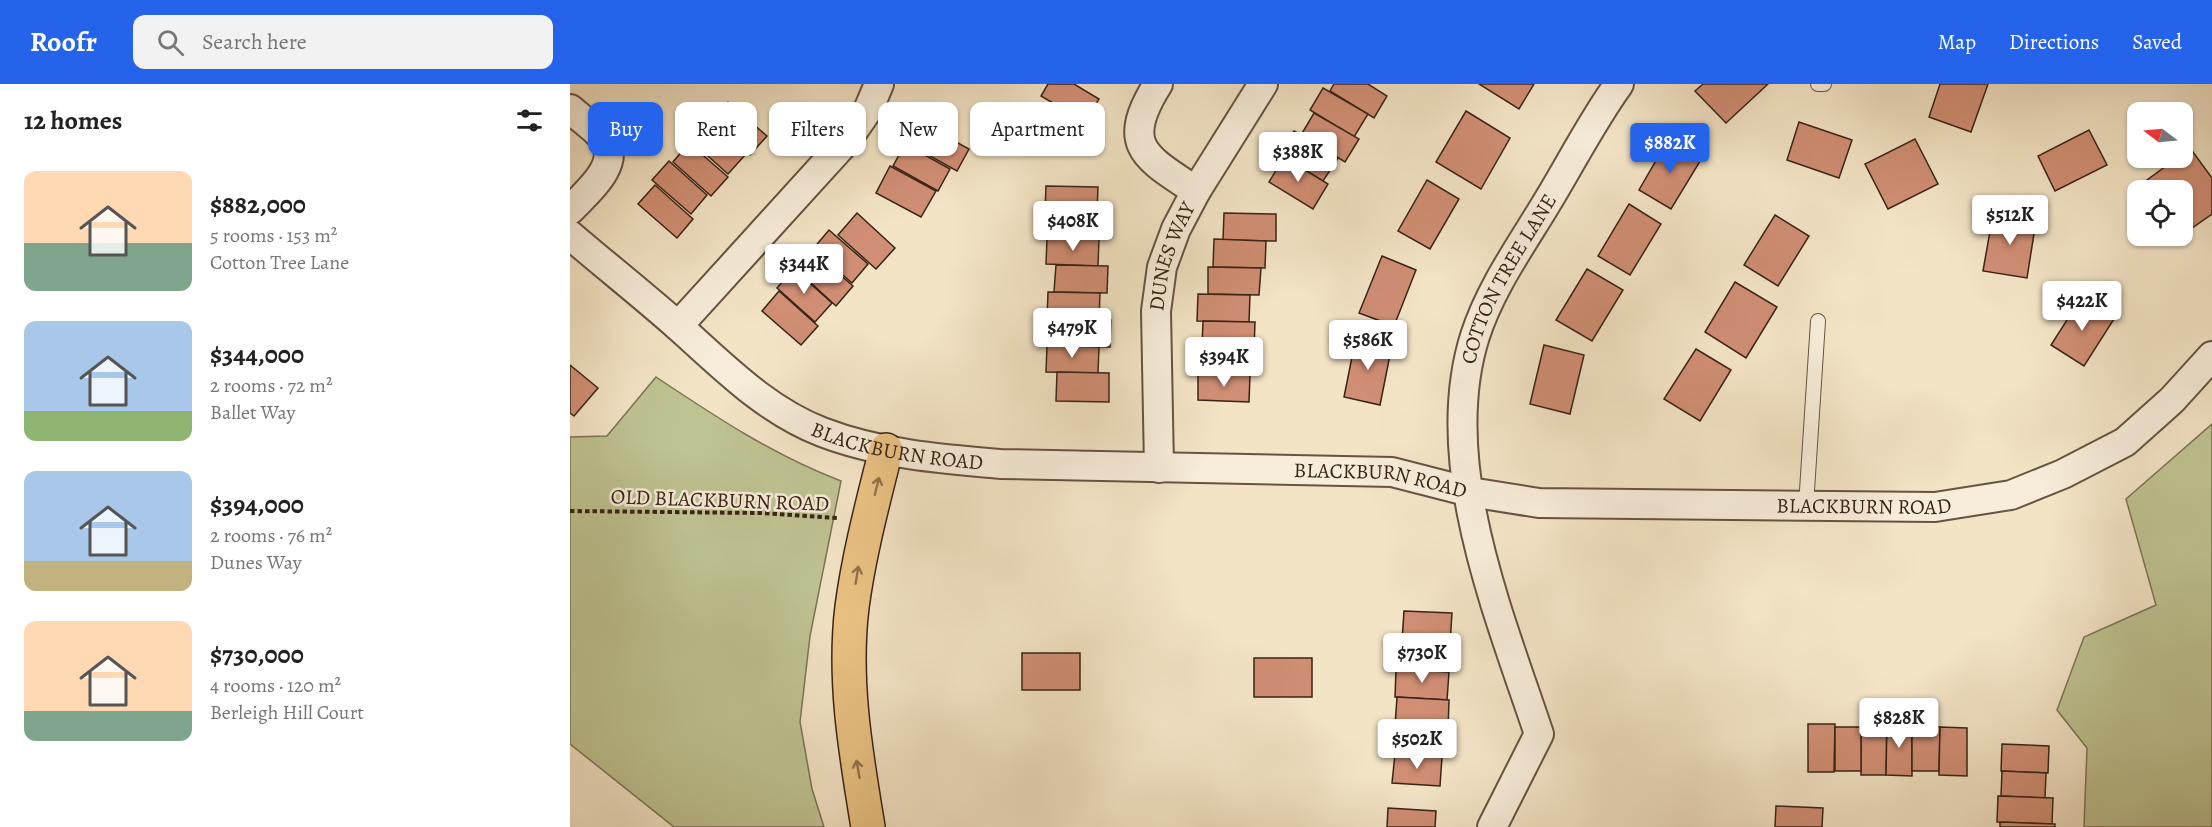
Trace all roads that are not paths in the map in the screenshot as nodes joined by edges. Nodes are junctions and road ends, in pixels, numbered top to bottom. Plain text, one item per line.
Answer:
1 (879, 84) edge
2 (1158, 84) edge
3 (1263, 84) edge
4 (1619, 84) edge
5 (1818, 84) edge
6 (1824, 84) edge
7 (570, 110) edge
8 (1196, 191) junction
9 (570, 210) edge
10 (570, 235) edge
11 (1818, 321) dead end
12 (678, 326) junction
13 (2212, 357) edge
14 (886, 450) junction
15 (1159, 468) junction
16 (1470, 492) junction
17 (1806, 506) junction
18 (868, 827) edge
19 (1492, 827) edge

1 - 12 street
2 - 8 street, DUNES WAY
3 - 8 street, DUNES WAY
4 - 16 street, COTTON TREE LANE
5 - 6 lane
7 - 9 street
8 - 15 street, DUNES WAY
10 - 12 street, BLACKBURN ROAD
11 - 17 lane
12 - 14 street, BLACKBURN ROAD
13 - 17 street, BLACKBURN ROAD
14 - 15 street, BLACKBURN ROAD
18 -> 14 highway
15 - 16 street, BLACKBURN ROAD
16 - 17 street, BLACKBURN ROAD
16 - 19 street, COTTON TREE LANE

